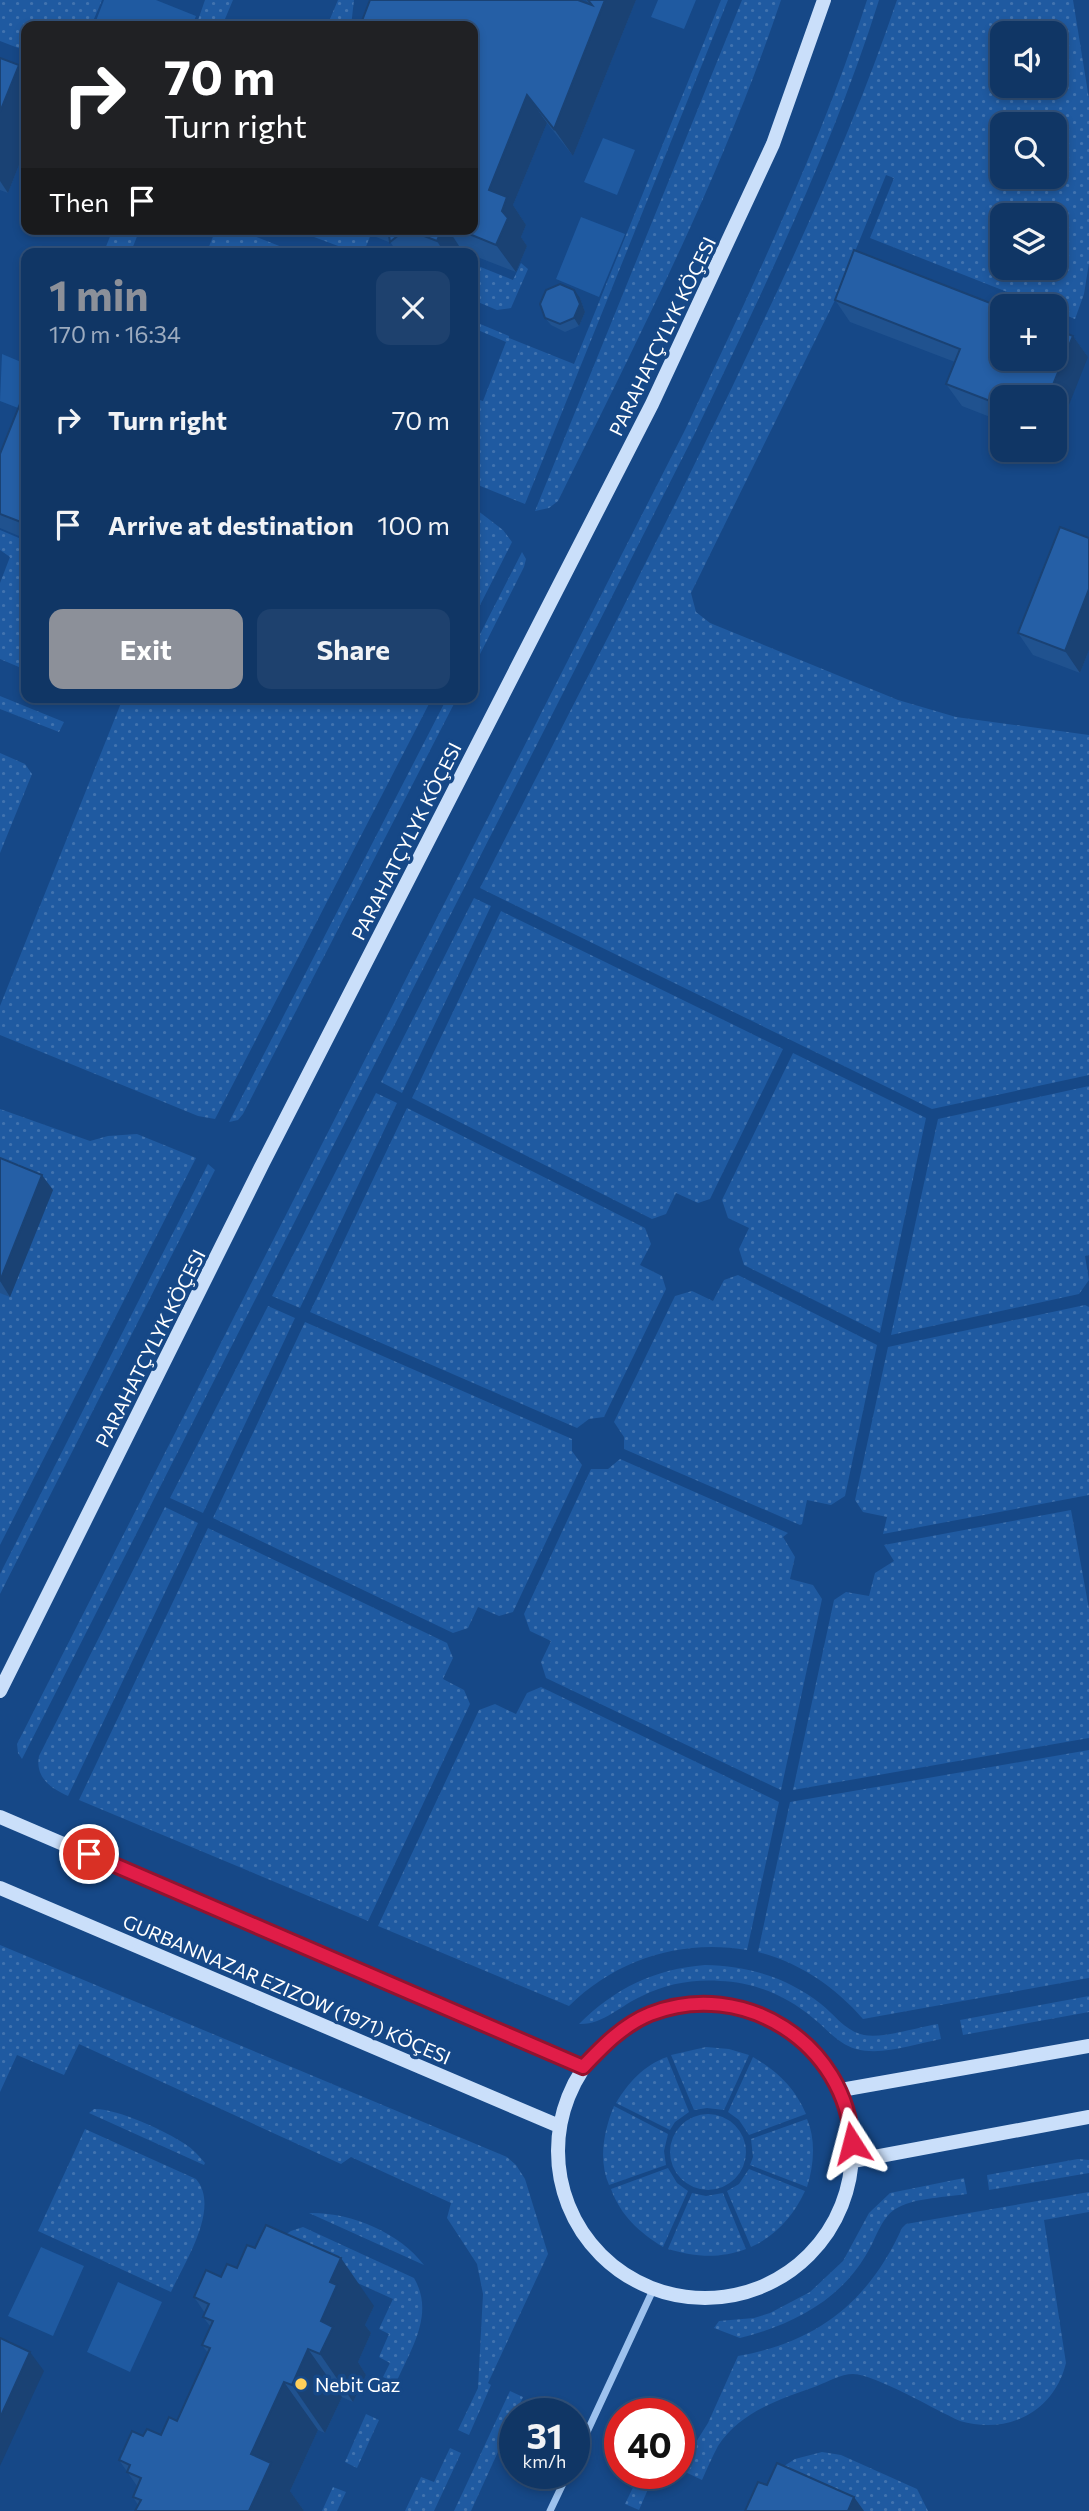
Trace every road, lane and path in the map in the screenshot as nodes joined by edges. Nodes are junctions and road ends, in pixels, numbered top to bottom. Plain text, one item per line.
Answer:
1 (824, 0) edge
2 (0, 1691) edge
3 (0, 1816) edge
4 (0, 1888) edge
5 (1089, 2046) edge
6 (583, 2067) junction
7 (841, 2090) junction
8 (1089, 2117) edge
9 (559, 2126) junction
10 (853, 2161) junction
11 (653, 2290) junction
12 (590, 2426) edge
13 (560, 2489) edge
14 (550, 2511) edge

1 - 2 street, PARAHATÇYLYK KÖÇESI
3 - 6 street
4 - 9 street, GURBANNAZAR EZIZOW (1971) KÖÇESI
5 - 7 street
6 - 7 street
6 - 9 street
7 - 10 street
8 - 10 street
9 - 11 street
10 - 11 street
11 - 12 street
13 - 14 street

